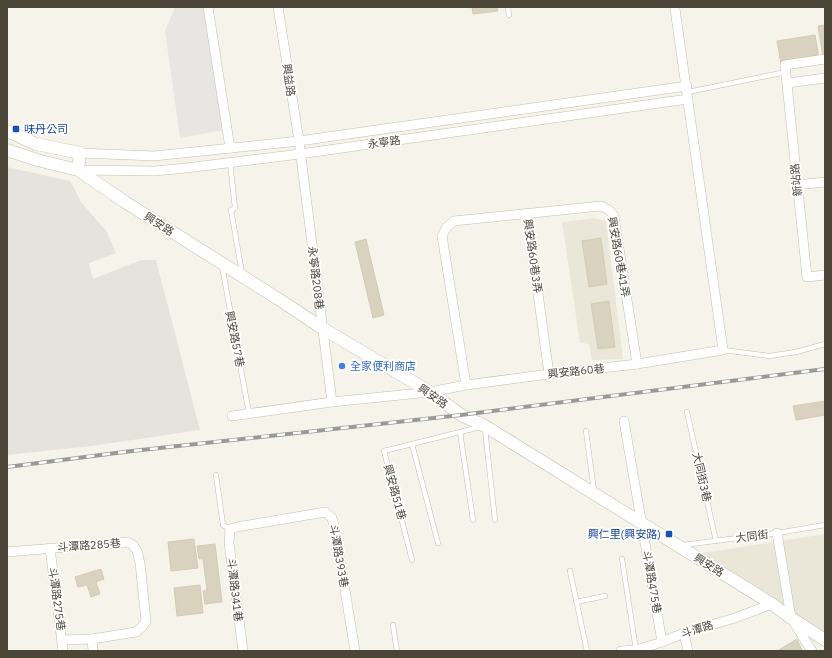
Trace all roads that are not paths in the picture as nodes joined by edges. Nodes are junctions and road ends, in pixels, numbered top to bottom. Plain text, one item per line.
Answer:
1 (208, 7) edge
2 (278, 7) edge
3 (508, 7) edge
4 (675, 9) dead end
5 (509, 15) dead end
6 (825, 59) edge
7 (785, 69) junction
8 (825, 78) edge
9 (788, 83) junction
10 (688, 93) junction
11 (7, 131) edge
12 (299, 142) junction
13 (230, 148) junction
14 (7, 150) edge
15 (80, 153) junction
16 (300, 154) junction
17 (230, 162) junction
18 (78, 170) junction
19 (825, 182) edge
20 (796, 185) junction
21 (527, 213) junction
22 (221, 264) junction
23 (825, 275) edge
24 (242, 276) junction
25 (322, 328) junction
26 (825, 344) edge
27 (723, 350) junction
28 (637, 364) junction
29 (549, 374) junction
30 (466, 384) junction
31 (430, 392) junction
32 (332, 402) junction
33 (687, 412) dead end
34 (249, 413) junction
35 (232, 416) dead end
36 (624, 421) dead end
37 (485, 426) junction
38 (586, 431) dead end
39 (460, 432) junction
40 (412, 444) junction
41 (216, 475) dead end
42 (594, 493) junction
43 (473, 520) dead end
44 (495, 520) dead end
45 (641, 523) junction
46 (825, 525) edge
47 (230, 529) junction
48 (777, 533) junction
49 (716, 541) junction
50 (438, 543) dead end
51 (679, 546) junction
52 (50, 548) junction
53 (7, 552) edge
54 (622, 558) dead end
55 (412, 560) dead end
56 (570, 571) dead end
57 (605, 596) dead end
58 (576, 602) junction
59 (772, 604) junction
60 (791, 618) junction
61 (393, 625) dead end
62 (684, 633) junction
63 (92, 639) junction
64 (63, 640) junction
65 (825, 640) edge
66 (662, 642) junction
67 (637, 650) edge
68 (63, 651) edge
69 (93, 651) edge
70 (242, 651) edge
71 (355, 651) edge
72 (397, 651) edge
73 (587, 651) edge
74 (621, 651) edge
75 (688, 651) edge
76 (811, 651) edge

1 - 13 street
2 - 12 street, 興益路
3 - 5 lane
4 - 10 street
6 - 7 street
7 - 9 street, 新站路
7 - 10 lane
8 - 9 street
9 - 20 street, 新站路
10 - 12 street, 永寧路
10 - 16 street, 永寧路
10 - 27 street
11 - 15 street
12 - 13 street, 永寧路
12 - 16 street, 興益路
13 - 15 street, 永寧路
14 - 18 street, 興安路
15 - 18 street
16 - 17 street, 永寧路
16 - 25 street, 永寧路208巷
17 - 18 street, 永寧路
17 - 24 lane
18 - 22 street, 興安路
19 - 20 street
20 - 23 street, 新站路
21 - 28 street, 興安路60巷41弄
21 - 29 street, 興安路60巷3弄
21 - 30 street, 興安路60巷3弄
22 - 24 street, 興安路
22 - 34 lane, 興安路57巷
24 - 25 street, 興安路
25 - 31 street, 興安路
25 - 32 street, 永寧路208巷
26 - 27 lane
27 - 28 street, 興安路60巷
28 - 29 street, 興安路60巷
29 - 30 street, 興安路60巷
30 - 31 street, 興安路60巷
31 - 32 street, 興安路60巷
31 - 37 street, 興安路
32 - 34 street, 興安路60巷
33 - 49 lane, 大同街3巷
34 - 35 street, 興安路60巷
36 - 45 street, 斗潭路475巷
37 - 39 lane, 興安路51巷
37 - 42 street, 興安路
37 - 44 lane
38 - 42 lane
39 - 40 lane, 興安路51巷
39 - 43 lane
40 - 50 lane
40 - 55 lane, 興安路51巷
41 - 47 lane
42 - 45 street, 興安路
45 - 51 street, 興安路
45 - 66 street, 斗潭路475巷
46 - 48 lane, 大同街
47 - 70 street, 斗潭路341巷
47 - 71 street, 斗潭路393巷
48 - 49 lane, 大同街
48 - 60 street
49 - 51 lane, 大同街
51 - 59 street, 興安路
52 - 53 street
52 - 63 street, 斗潭路285巷
52 - 64 street, 斗潭路275巷
54 - 67 lane
56 - 58 lane
57 - 58 lane
58 - 73 lane
59 - 60 street, 興安路
59 - 62 street, 斗潭路
60 - 65 street, 興安路
60 - 76 street, 興安路
61 - 72 lane
62 - 66 street, 斗潭路
62 - 75 street
63 - 64 street, 斗潭路285巷
63 - 69 street
64 - 68 street, 斗潭路275巷
66 - 67 street, 斗潭路
67 - 74 street, 斗潭路

